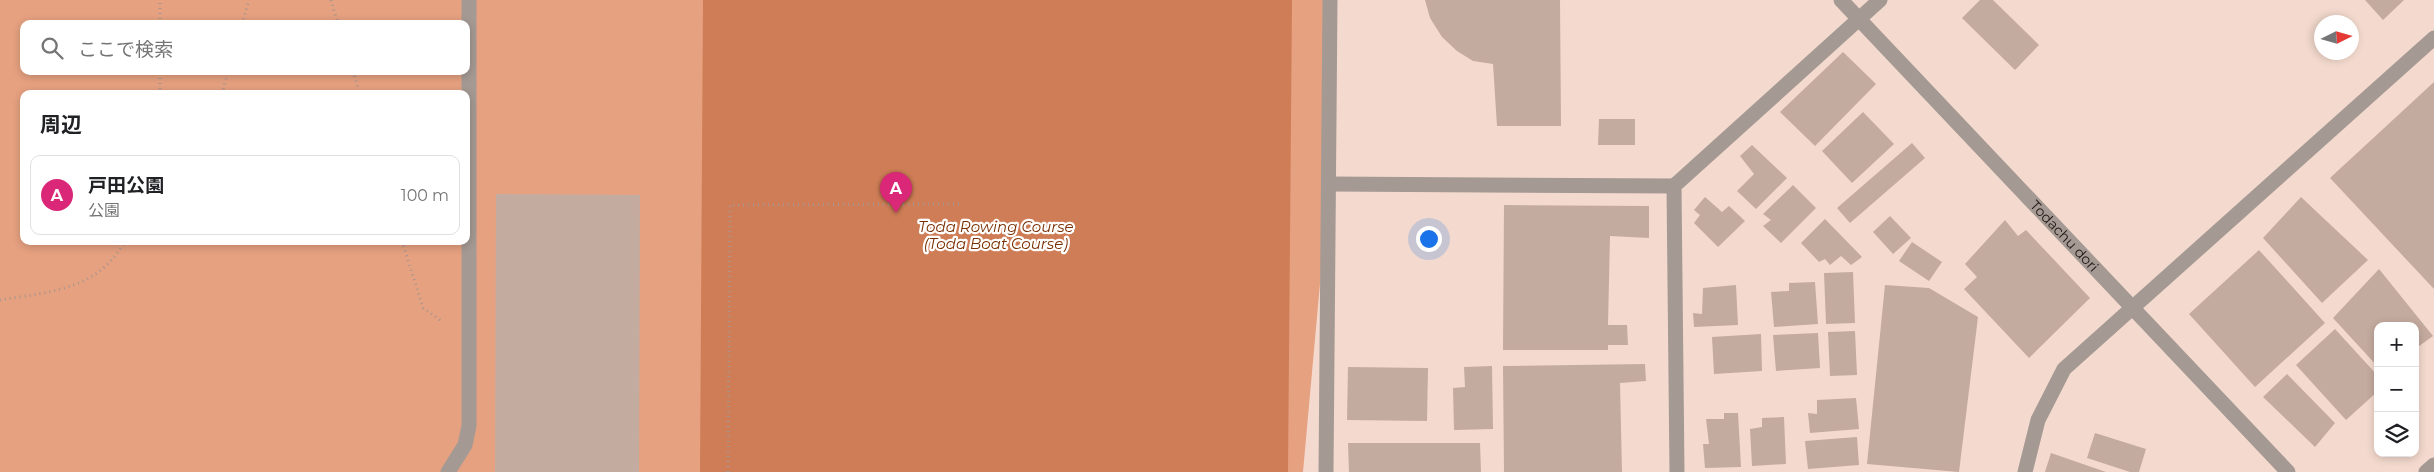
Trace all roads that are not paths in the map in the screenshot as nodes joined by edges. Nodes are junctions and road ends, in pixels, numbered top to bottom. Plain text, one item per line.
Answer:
1 (469, 0) edge
2 (1330, 0) edge
3 (1841, 0) edge
4 (1880, 0) edge
5 (1859, 19) junction
6 (469, 20) edge
7 (2434, 38) edge
8 (469, 75) edge
9 (469, 90) edge
10 (1329, 184) junction
11 (1674, 186) junction
12 (470, 245) edge
13 (2132, 308) junction
14 (2434, 465) edge
15 (448, 472) edge
16 (1326, 472) edge
17 (1677, 472) edge
18 (2025, 472) edge
19 (2288, 472) edge
20 (2426, 472) edge

1 - 6 street
2 - 10 street
3 - 5 street, Todachu dori
4 - 5 street
5 - 11 street
5 - 13 street, Todachu dori
7 - 13 street
8 - 9 street
10 - 11 street
10 - 16 street
11 - 17 street
12 - 15 street
13 - 18 street
13 - 19 street, Todachu dori
14 - 20 street

